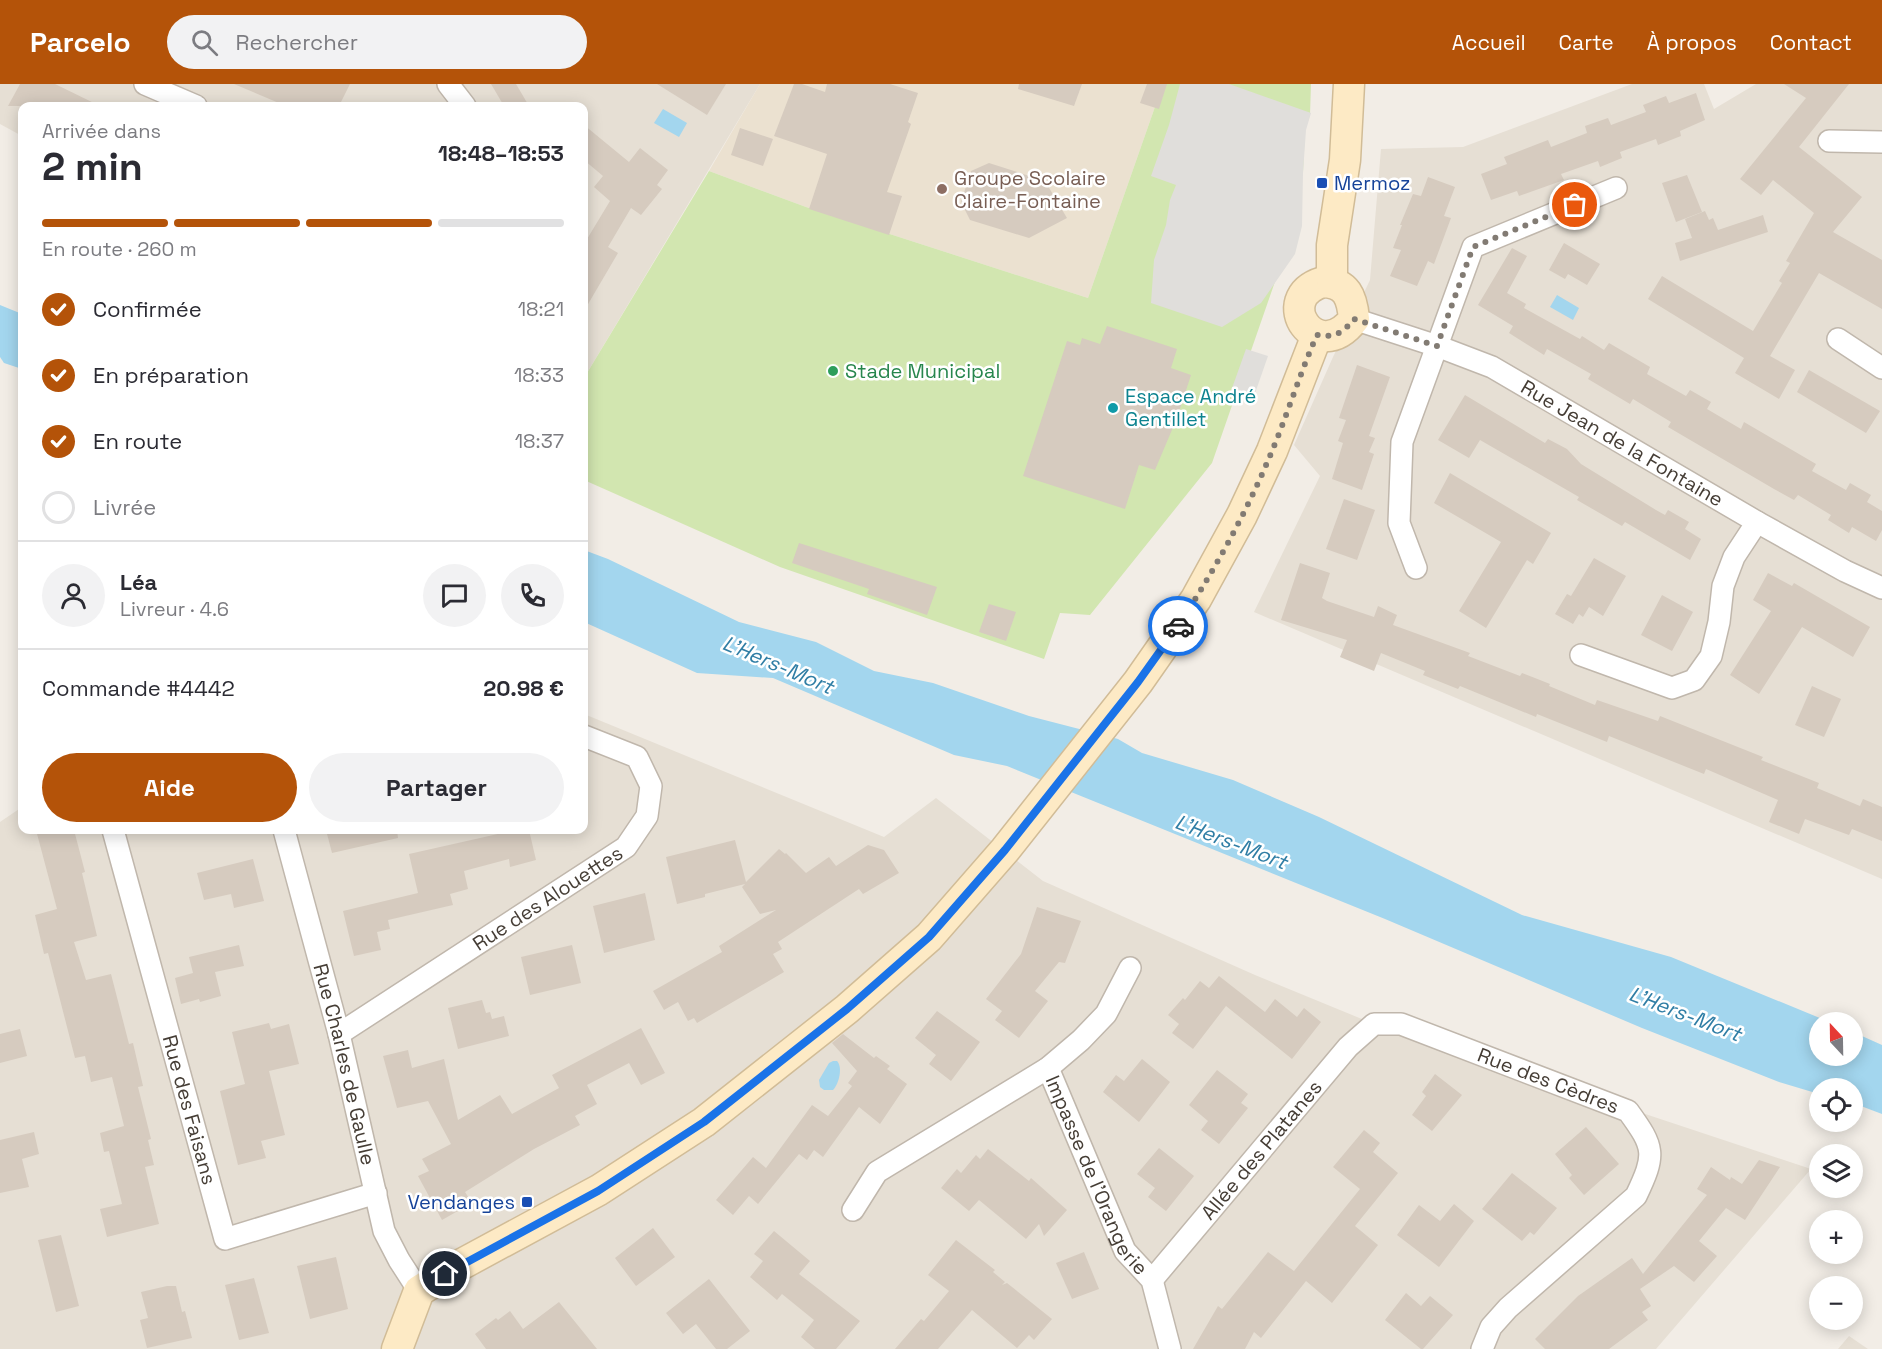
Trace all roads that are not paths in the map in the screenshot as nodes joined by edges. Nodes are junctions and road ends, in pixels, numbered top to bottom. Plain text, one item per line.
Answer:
1 (145, 84) edge
2 (448, 84) edge
3 (1348, 84) edge
4 (187, 102) edge
5 (462, 102) edge
6 (1828, 141) dead end
7 (1882, 142) edge
8 (1616, 188) dead end
9 (1332, 282) junction
10 (1354, 319) junction
11 (1317, 335) junction
12 (1838, 339) dead end
13 (1437, 346) junction
14 (1882, 368) edge
15 (1757, 522) junction
16 (1416, 568) dead end
17 (1882, 588) edge
18 (1581, 655) dead end
19 (588, 738) edge
20 (114, 834) edge
21 (285, 834) edge
22 (1131, 968) dead end
23 (1374, 1024) joint
24 (339, 1034) junction
25 (1048, 1068) junction
26 (376, 1193) junction
27 (853, 1210) dead end
28 (1152, 1280) junction
29 (419, 1291) junction
30 (397, 1349) edge
31 (1170, 1349) edge
32 (1482, 1349) edge

1 - 4 street
2 - 5 street
3 - 9 street
6 - 7 street
8 - 13 street
9 - 10 street
9 - 11 street
10 - 11 street
10 - 13 street, Rue Jean de la Fontaine
11 - 29 street
12 - 14 street
13 - 15 street, Rue Jean de la Fontaine
13 - 16 street
15 - 17 street, Rue Jean de la Fontaine
15 - 18 street
19 - 24 street, Rue des Alouettes
20 - 26 street, Rue des Faisans
21 - 24 street, Rue Charles de Gaulle
22 - 25 street, Impasse de l'Orangerie
23 - 28 street, Allée des Platanes
23 - 32 street, Rue des Cèdres
24 - 26 street, Rue Charles de Gaulle
25 - 27 street, Impasse de l'Orangerie
25 - 28 street, Impasse de l'Orangerie
26 - 29 street, Rue Charles de Gaulle
28 - 31 street
29 - 30 street

